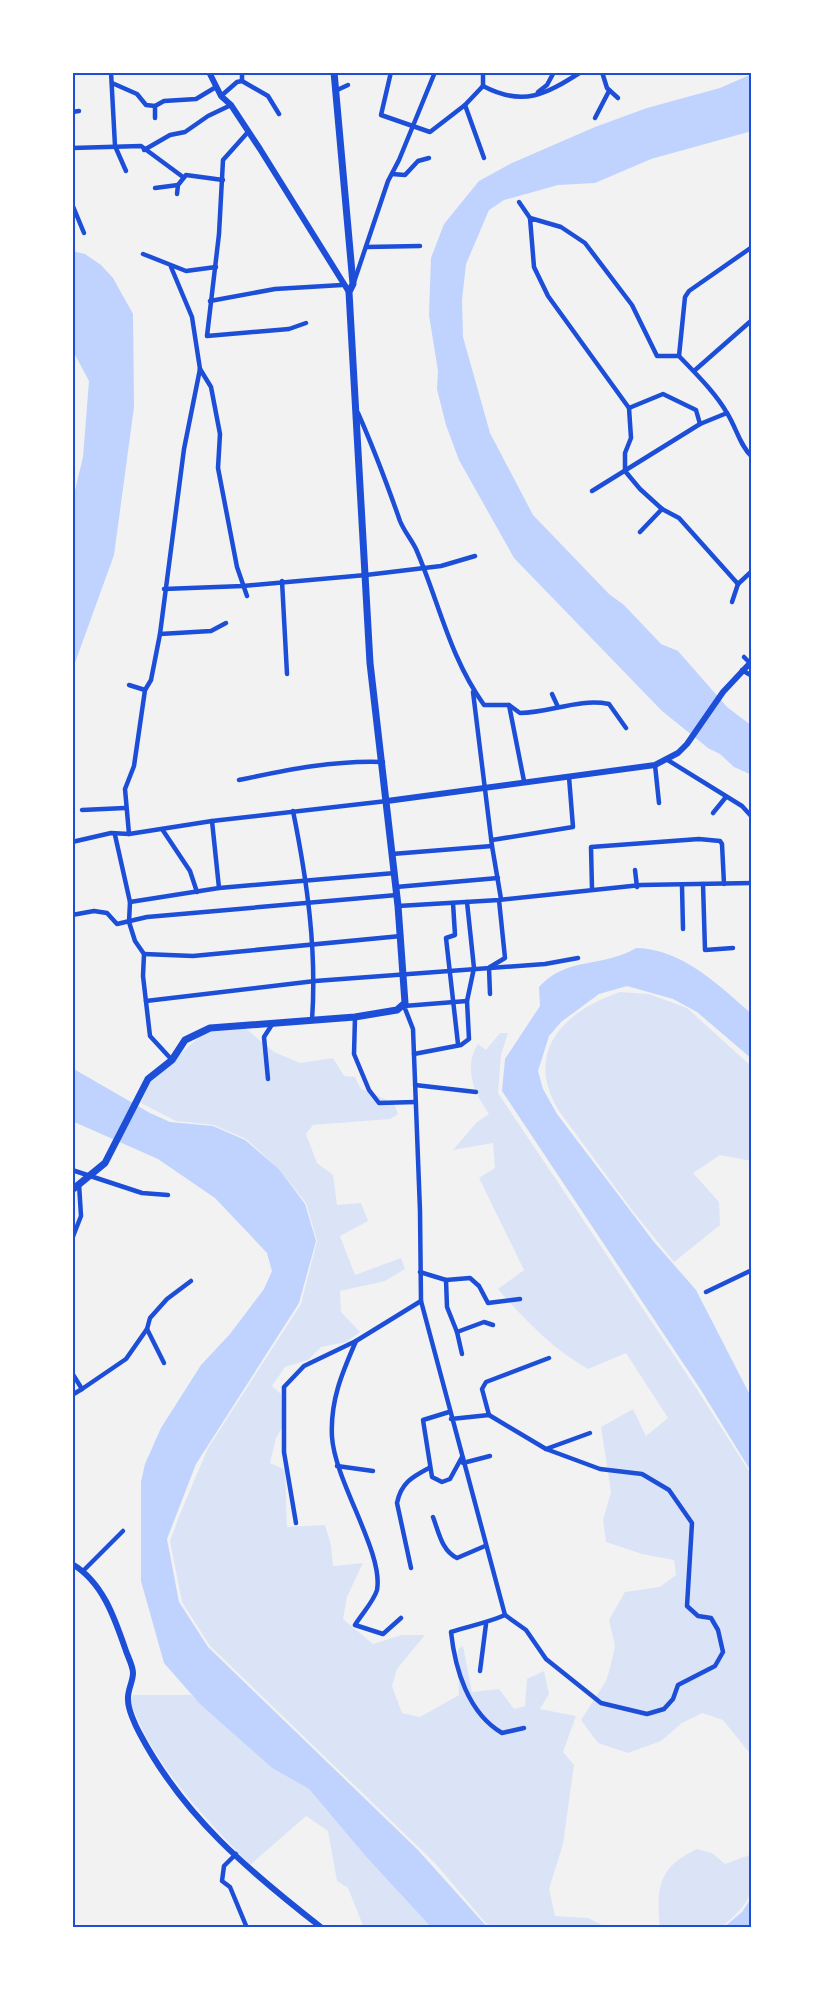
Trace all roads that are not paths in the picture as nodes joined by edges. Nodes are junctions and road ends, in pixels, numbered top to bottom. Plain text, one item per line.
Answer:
1 (111, 72) edge
2 (209, 72) edge
3 (242, 72) edge
4 (333, 72) edge
5 (391, 72) edge
6 (435, 72) edge
7 (483, 72) edge
8 (554, 72) edge
9 (581, 72) edge
10 (602, 72) edge
11 (242, 81) junction
12 (112, 83) junction
13 (348, 85) dead end
14 (483, 86) junction
15 (216, 87) junction
16 (335, 91) junction
17 (609, 91) junction
18 (221, 96) junction
19 (533, 96) junction
20 (618, 98) dead end
21 (231, 105) junction
22 (465, 105) junction
23 (155, 106) junction
24 (72, 111) edge
25 (79, 111) dead end
26 (279, 114) dead end
27 (155, 118) dead end
28 (595, 118) dead end
29 (412, 125) junction
30 (248, 132) junction
31 (115, 146) junction
32 (72, 148) edge
33 (144, 150) junction
34 (429, 158) dead end
35 (484, 158) dead end
36 (126, 171) dead end
37 (392, 174) junction
38 (183, 177) junction
39 (223, 180) junction
40 (178, 185) junction
41 (155, 188) dead end
42 (177, 194) dead end
43 (519, 202) dead end
44 (72, 204) edge
45 (530, 218) junction
46 (84, 233) dead end
47 (420, 246) dead end
48 (366, 248) junction
49 (752, 248) edge
50 (143, 254) dead end
51 (171, 267) junction
52 (216, 267) junction
53 (353, 284) junction
54 (342, 285) junction
55 (349, 292) junction
56 (210, 302) junction
57 (752, 320) edge
58 (306, 323) dead end
59 (679, 356) junction
60 (200, 369) junction
61 (694, 371) junction
62 (355, 407) junction
63 (629, 408) junction
64 (727, 413) junction
65 (700, 424) junction
66 (752, 458) edge
67 (625, 471) junction
68 (400, 489) dead end
69 (592, 491) dead end
70 (392, 492) junction
71 (662, 509) junction
72 (640, 532) dead end
73 (475, 556) dead end
74 (422, 569) junction
75 (752, 571) edge
76 (366, 575) junction
77 (282, 581) junction
78 (738, 584) junction
79 (243, 586) junction
80 (164, 589) junction
81 (247, 596) dead end
82 (732, 602) dead end
83 (226, 623) dead end
84 (160, 634) junction
85 (744, 657) dead end
86 (751, 662) edge
87 (742, 670) junction
88 (287, 674) dead end
89 (752, 676) edge
90 (129, 685) dead end
91 (473, 689) junction
92 (146, 690) junction
93 (552, 694) dead end
94 (509, 705) junction
95 (558, 707) junction
96 (626, 728) dead end
97 (665, 759) junction
98 (383, 762) junction
99 (655, 765) junction
100 (569, 777) junction
101 (239, 780) dead end
102 (524, 781) junction
103 (486, 787) junction
104 (726, 797) junction
105 (387, 801) junction
106 (659, 804) dead end
107 (124, 808) junction
108 (82, 810) dead end
109 (293, 811) junction
110 (713, 813) dead end
111 (752, 817) edge
112 (213, 821) junction
113 (162, 829) junction
114 (129, 834) junction
115 (115, 835) junction
116 (492, 840) junction
117 (72, 842) edge
118 (492, 846) junction
119 (392, 854) junction
120 (635, 870) dead end
121 (394, 873) junction
122 (498, 878) junction
123 (304, 883) junction
124 (752, 883) edge
125 (703, 884) junction
126 (724, 884) junction
127 (637, 886) junction
128 (682, 886) junction
129 (219, 888) junction
130 (592, 889) junction
131 (396, 891) junction
132 (197, 892) junction
133 (500, 900) junction
134 (130, 902) junction
135 (467, 902) junction
136 (307, 903) junction
137 (453, 903) junction
138 (399, 906) junction
139 (72, 915) edge
140 (129, 922) junction
141 (683, 929) dead end
142 (401, 936) junction
143 (313, 944) junction
144 (733, 948) dead end
145 (144, 954) junction
146 (578, 958) dead end
147 (474, 968) junction
148 (489, 968) junction
149 (450, 971) junction
150 (403, 974) junction
151 (315, 981) junction
152 (490, 994) dead end
153 (467, 1000) junction
154 (146, 1001) junction
155 (453, 1004) junction
156 (404, 1006) junction
157 (355, 1017) junction
158 (312, 1020) junction
159 (273, 1023) junction
160 (458, 1044) junction
161 (414, 1054) junction
162 (172, 1060) junction
163 (268, 1078) dead end
164 (415, 1085) junction
165 (476, 1092) dead end
166 (416, 1102) junction
167 (72, 1170) edge
168 (86, 1176) junction
169 (79, 1184) junction
170 (72, 1190) edge
171 (168, 1195) dead end
172 (72, 1239) edge
173 (752, 1270) edge
174 (420, 1272) junction
175 (446, 1280) junction
176 (191, 1281) dead end
177 (706, 1292) dead end
178 (520, 1299) dead end
179 (421, 1301) junction
180 (493, 1325) dead end
181 (147, 1329) junction
182 (457, 1332) junction
183 (356, 1341) junction
184 (462, 1354) dead end
185 (549, 1358) dead end
186 (164, 1363) dead end
187 (72, 1373) edge
188 (82, 1389) junction
189 (72, 1395) edge
190 (449, 1412) junction
191 (489, 1415) junction
192 (451, 1419) junction
193 (590, 1434) dead end
194 (546, 1449) junction
195 (490, 1456) dead end
196 (462, 1460) junction
197 (337, 1467) junction
198 (429, 1468) junction
199 (373, 1471) dead end
200 (433, 1517) dead end
201 (296, 1524) dead end
202 (123, 1532) dead end
203 (485, 1546) junction
204 (72, 1564) edge
205 (411, 1568) dead end
206 (83, 1571) junction
207 (505, 1615) junction
208 (401, 1618) dead end
209 (486, 1624) junction
210 (480, 1671) dead end
211 (524, 1728) dead end
212 (236, 1854) junction
213 (247, 1928) edge
214 (322, 1928) edge

1 - 12 street
2 - 15 street
3 - 11 street
4 - 16 main road
5 - 29 street
6 - 29 street
7 - 14 street
8 - 19 street
9 - 19 street
10 - 17 street
11 - 18 street
11 - 26 street
12 - 23 street
12 - 31 street
13 - 16 street
14 - 19 street
14 - 22 street
15 - 18 street
15 - 23 street
16 - 53 main road
17 - 20 street
17 - 28 street
18 - 21 street
21 - 30 street
21 - 33 street
22 - 29 street
22 - 35 street
23 - 27 street
24 - 25 street
29 - 37 street
30 - 39 street
30 - 54 street
31 - 32 street
31 - 33 street
31 - 36 street
33 - 38 street
34 - 37 street
37 - 48 street
38 - 39 street
38 - 40 street
39 - 52 street
40 - 41 street
40 - 42 street
43 - 45 street
44 - 46 street
45 - 59 street
45 - 63 street
47 - 48 street
48 - 53 street
49 - 59 street
50 - 51 street
51 - 52 street
51 - 60 street
52 - 56 street
53 - 55 main road
54 - 55 street
54 - 56 street
55 - 62 main road
56 - 58 street
57 - 61 street
59 - 61 street
60 - 79 street
60 - 80 street
61 - 64 street
62 - 70 street
62 - 76 main road
63 - 65 street
63 - 67 street
64 - 65 street
64 - 66 street
65 - 67 street
67 - 69 street
67 - 71 street
68 - 70 street
70 - 74 street
71 - 72 street
71 - 78 street
73 - 74 street
74 - 76 street
74 - 91 street
75 - 78 street
76 - 77 street
76 - 98 main road
77 - 79 street
77 - 88 street
78 - 82 street
79 - 80 street
79 - 81 street
80 - 84 street
83 - 84 street
84 - 92 street
85 - 86 street
86 - 87 street
87 - 89 street
87 - 97 street
90 - 92 street
91 - 94 street
91 - 103 street
92 - 107 street
93 - 95 street
94 - 95 street
94 - 102 street
95 - 96 street
97 - 99 street
97 - 104 street
98 - 101 street
98 - 105 main road
99 - 100 street
99 - 106 street
100 - 102 street
100 - 116 street
102 - 103 street
103 - 105 street
103 - 116 street
104 - 110 street
104 - 111 street
105 - 109 street
105 - 119 main road
107 - 108 street
107 - 114 street
109 - 112 street
109 - 123 street
112 - 113 street
112 - 129 street
113 - 114 street
113 - 132 street
114 - 115 street
115 - 117 street
115 - 134 street
116 - 118 street
118 - 119 street
118 - 122 street
119 - 121 main road
120 - 127 street
121 - 123 street
121 - 131 main road
122 - 131 street
122 - 133 street
123 - 129 street
123 - 136 street
124 - 126 street
125 - 126 street
125 - 128 street
125 - 144 street
126 - 130 street
127 - 128 street
127 - 130 street
128 - 141 street
129 - 132 street
130 - 133 street
131 - 136 street
131 - 138 main road
132 - 134 street
133 - 135 street
133 - 148 street
134 - 140 street
135 - 137 street
135 - 147 street
136 - 140 street
136 - 143 street
137 - 138 street
137 - 149 street
138 - 142 main road
139 - 140 street
140 - 145 street
142 - 143 street
142 - 150 main road
143 - 145 street
143 - 151 street
145 - 154 street
146 - 148 street
147 - 148 street
147 - 149 street
147 - 153 street
148 - 152 street
149 - 150 street
149 - 155 street
150 - 151 street
150 - 156 main road
151 - 154 street
151 - 158 street
153 - 155 street
153 - 160 street
154 - 162 street
155 - 156 street
155 - 160 street
156 - 157 main road
156 - 161 street
157 - 158 main road
157 - 166 street
158 - 159 main road
159 - 162 main road
159 - 163 street
160 - 161 street
161 - 164 street
162 - 168 main road
164 - 165 street
164 - 166 street
166 - 174 street
167 - 168 street
168 - 169 main road
168 - 171 street
169 - 170 main road
169 - 172 street
173 - 177 street
174 - 175 street
174 - 179 street
175 - 178 street
175 - 182 street
176 - 181 street
179 - 183 street
179 - 190 street
180 - 182 street
181 - 186 street
181 - 188 street
182 - 184 street
183 - 197 street
183 - 201 street
185 - 191 street
187 - 188 street
188 - 189 street
190 - 192 street
190 - 198 street
191 - 192 street
191 - 194 street
192 - 196 street
193 - 194 street
194 - 207 street
195 - 196 street
196 - 198 street
196 - 203 street
197 - 199 street
197 - 208 street
198 - 205 street
200 - 203 street
202 - 206 street
203 - 207 street
204 - 206 street
206 - 212 street
207 - 209 street
209 - 210 street
209 - 211 street
212 - 213 street
212 - 214 street

